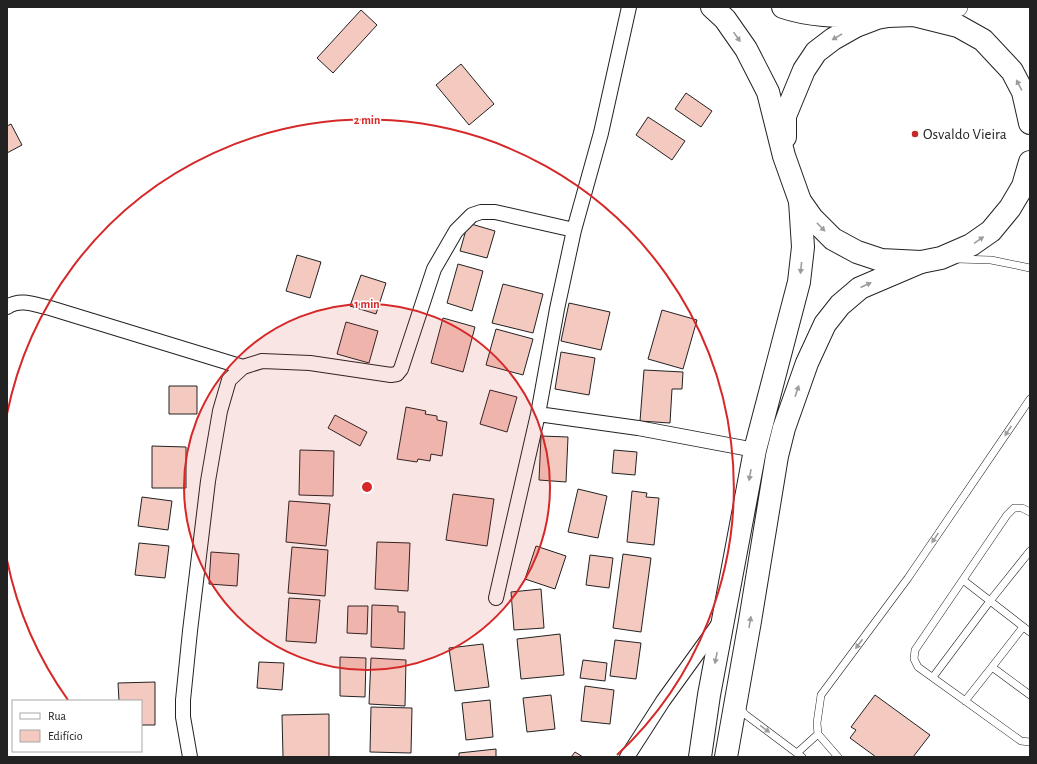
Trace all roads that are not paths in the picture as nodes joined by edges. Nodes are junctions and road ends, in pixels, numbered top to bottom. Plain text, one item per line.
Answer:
1 (629, 7) edge
2 (712, 7) edge
3 (783, 7) edge
4 (958, 7) edge
5 (914, 15) junction
6 (888, 16) junction
7 (1030, 123) edge
8 (784, 156) junction
9 (1030, 162) edge
10 (800, 201) junction
11 (574, 230) junction
12 (931, 260) junction
13 (1030, 268) edge
14 (7, 307) edge
15 (243, 367) junction
16 (1030, 399) edge
17 (538, 414) junction
18 (755, 450) junction
19 (1030, 512) edge
20 (1030, 551) edge
21 (963, 580) junction
22 (496, 598) dead end
23 (990, 601) junction
24 (725, 615) junction
25 (1024, 627) junction
26 (1030, 632) edge
27 (992, 667) junction
28 (933, 677) junction
29 (1030, 695) edge
30 (965, 700) junction
31 (735, 704) junction
32 (818, 734) junction
33 (1030, 742) edge
34 (800, 755) edge
35 (190, 757) edge
36 (627, 757) edge
37 (700, 757) edge
38 (726, 757) edge
39 (838, 757) edge

1 - 11 street
2 -> 8 main road
3 - 6 main road
4 - 5 street
5 - 6 main road
7 -> 5 main road
6 -> 8 main road
8 - 10 main road
12 -> 9 main road
10 -> 12 main road
10 -> 18 main road
11 - 15 street
11 - 17 street
12 - 13 lane
31 -> 12 main road
14 - 15 street
15 - 35 street
16 -> 32 lane
17 - 18 street
17 - 22 street
18 -> 24 main road
19 - 21 lane
20 - 23 lane
21 - 23 lane
21 - 28 lane
23 - 25 lane
23 - 28 lane
24 - 36 street
24 -> 37 main road
25 - 26 lane
25 - 27 lane
27 - 29 lane
27 - 30 lane
28 - 30 lane
30 - 33 lane
31 -> 34 lane
31 - 38 main road
32 - 34 lane
32 - 39 lane

